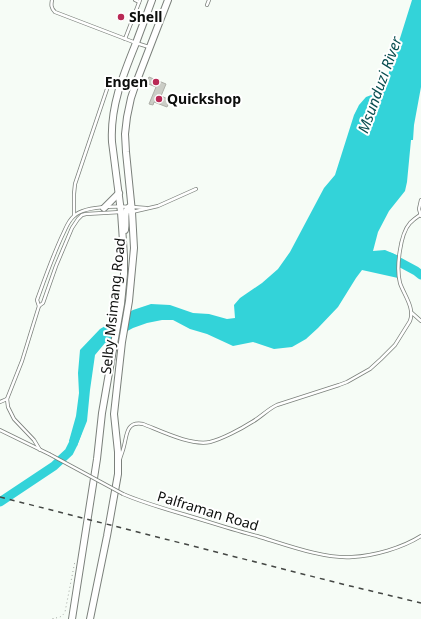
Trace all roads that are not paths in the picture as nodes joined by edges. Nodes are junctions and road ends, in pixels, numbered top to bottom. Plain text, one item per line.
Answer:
1 (52, 0) edge
2 (135, 0) edge
3 (152, 0) edge
4 (168, 0) edge
5 (209, 0) edge
6 (140, 1) edge
7 (208, 5) dead end
8 (125, 39) junction
9 (136, 43) junction
10 (150, 47) junction
11 (107, 89) dead end
12 (196, 189) dead end
13 (119, 193) junction
14 (421, 200) edge
15 (104, 208) junction
16 (148, 208) junction
17 (126, 209) junction
18 (74, 215) junction
19 (420, 216) edge
20 (39, 306) junction
21 (412, 313) junction
22 (421, 321) edge
23 (7, 399) junction
24 (0, 402) edge
25 (0, 430) edge
26 (40, 450) junction
27 (118, 463) junction
28 (421, 536) edge
29 (70, 618) edge
30 (90, 619) edge

1 - 8 lane
2 - 6 lane
3 - 9 main road, Selby Msimang Road
4 - 10 main road, Selby Msimang Road
5 - 7 lane
6 - 8 lane
8 - 9 lane
9 - 10 lane
9 - 13 main road, Selby Msimang Road
10 - 17 main road, Selby Msimang Road
11 - 18 lane
12 - 16 lane
13 - 15 main road
13 - 17 main road, Selby Msimang Road
14 - 19 lane
15 - 17 lane
15 - 18 lane
16 - 17 lane
16 - 17 lane
17 - 20 lane
17 - 27 main road, Selby Msimang Road
17 - 29 main road, Selby Msimang Road
18 - 20 lane
19 - 21 lane
20 - 23 lane
21 - 22 lane
21 - 27 lane
23 - 24 lane
23 - 26 lane
25 - 26 lane, Palframan Road
26 - 28 lane, Palframan Road, bridge
27 - 30 main road, Selby Msimang Road

